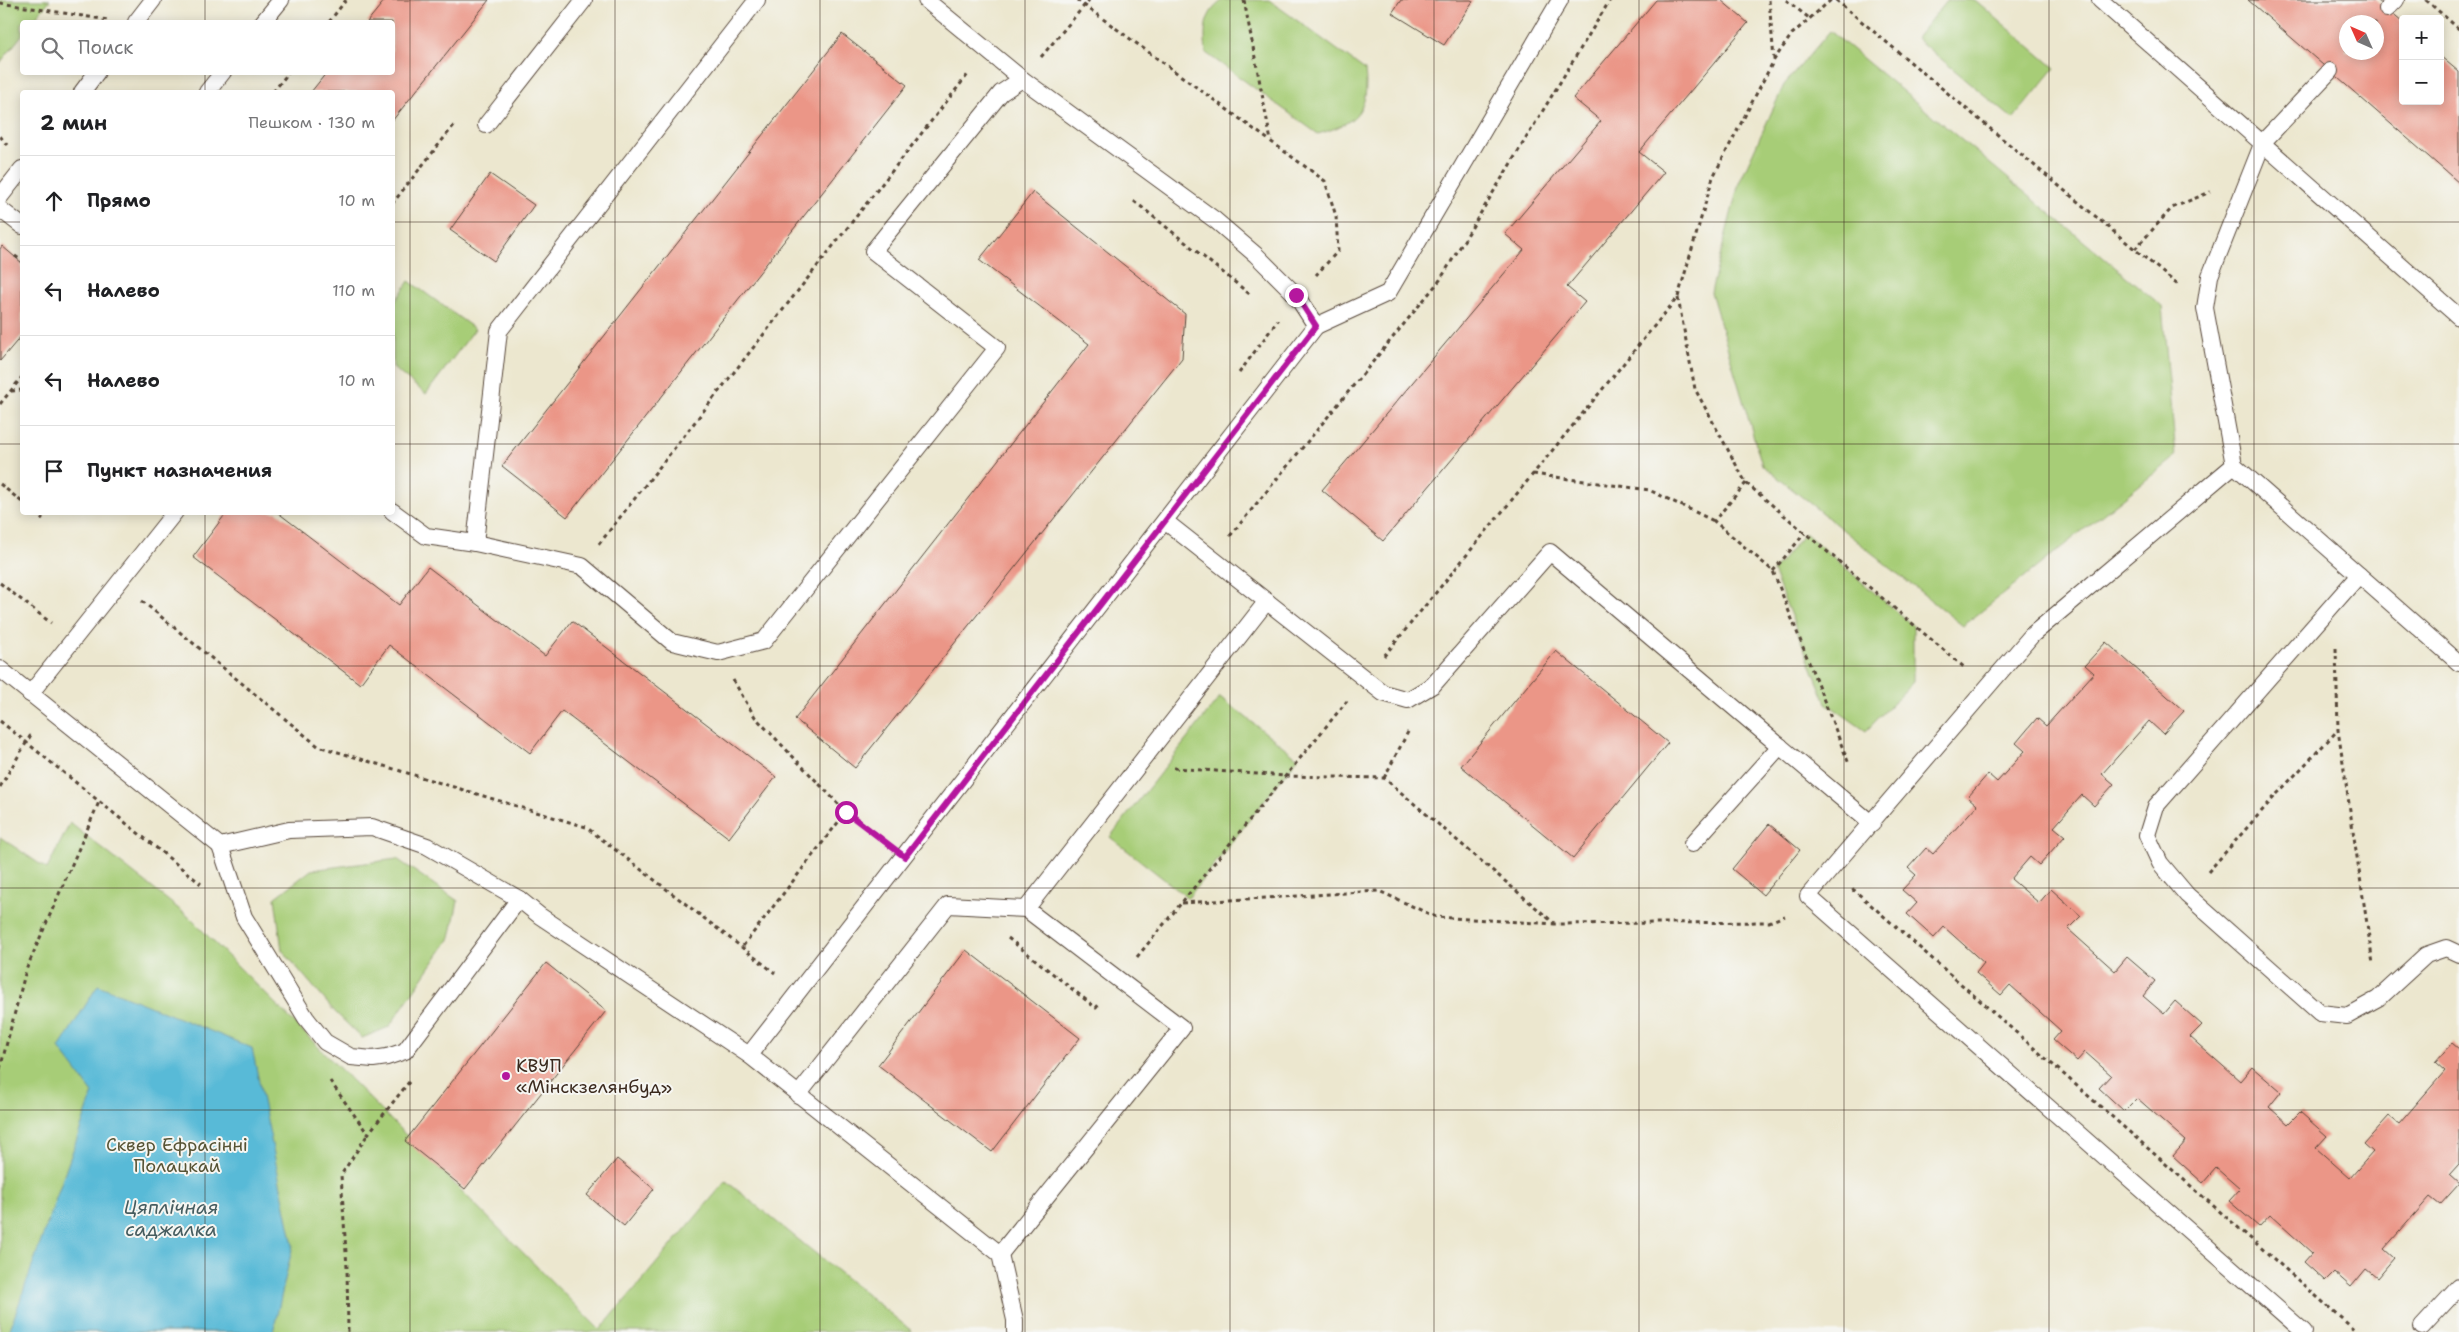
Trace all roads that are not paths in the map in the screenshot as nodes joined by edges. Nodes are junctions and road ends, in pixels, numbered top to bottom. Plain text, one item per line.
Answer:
1 (153, 0) edge
2 (281, 0) edge
3 (584, 0) edge
4 (757, 0) edge
5 (926, 0) edge
6 (1560, 0) edge
7 (2100, 0) edge
8 (138, 20) edge
9 (265, 20) edge
10 (2330, 70) dead end
11 (95, 75) edge
12 (221, 75) edge
13 (1022, 79) junction
14 (84, 90) edge
15 (209, 90) edge
16 (486, 125) dead end
17 (2263, 142) junction
18 (20, 171) edge
19 (0, 198) edge
20 (0, 209) edge
21 (20, 224) edge
22 (2459, 317) edge
23 (1316, 326) junction
24 (2234, 465) junction
25 (395, 513) edge
26 (173, 515) edge
27 (1166, 522) junction
28 (475, 543) junction
29 (2359, 575) junction
30 (1267, 601) junction
31 (2459, 663) edge
32 (0, 670) edge
33 (30, 694) junction
34 (1780, 746) junction
35 (1872, 824) junction
36 (1692, 844) dead end
37 (220, 846) junction
38 (519, 899) junction
39 (1026, 909) junction
40 (2459, 954) edge
41 (749, 1056) junction
42 (798, 1095) junction
43 (1000, 1254) junction
44 (2459, 1288) edge
45 (2422, 1327) dead end
46 (1015, 1332) edge
47 (2304, 1332) edge

1 - 8 lane
2 - 9 lane
3 - 16 lane
4 - 28 lane
5 - 13 lane
6 - 23 lane
7 - 17 lane
10 - 17 lane
11 - 14 lane
12 - 15 lane
13 - 23 lane
13 - 28 lane
17 - 22 lane
17 - 24 lane
18 - 19 lane
20 - 21 lane
23 - 27 lane
24 - 29 lane
24 - 35 lane
25 - 28 lane
26 - 33 lane
27 - 30 lane
27 - 41 lane
29 - 31 lane
29 - 40 lane
30 - 34 lane
30 - 39 lane
32 - 33 lane
33 - 37 lane
34 - 35 lane
34 - 36 lane
35 - 47 lane
37 - 38 lane
37 - 38 lane
38 - 41 lane
39 - 42 lane
39 - 43 lane
41 - 42 lane
42 - 43 lane
43 - 46 lane
44 - 45 lane

